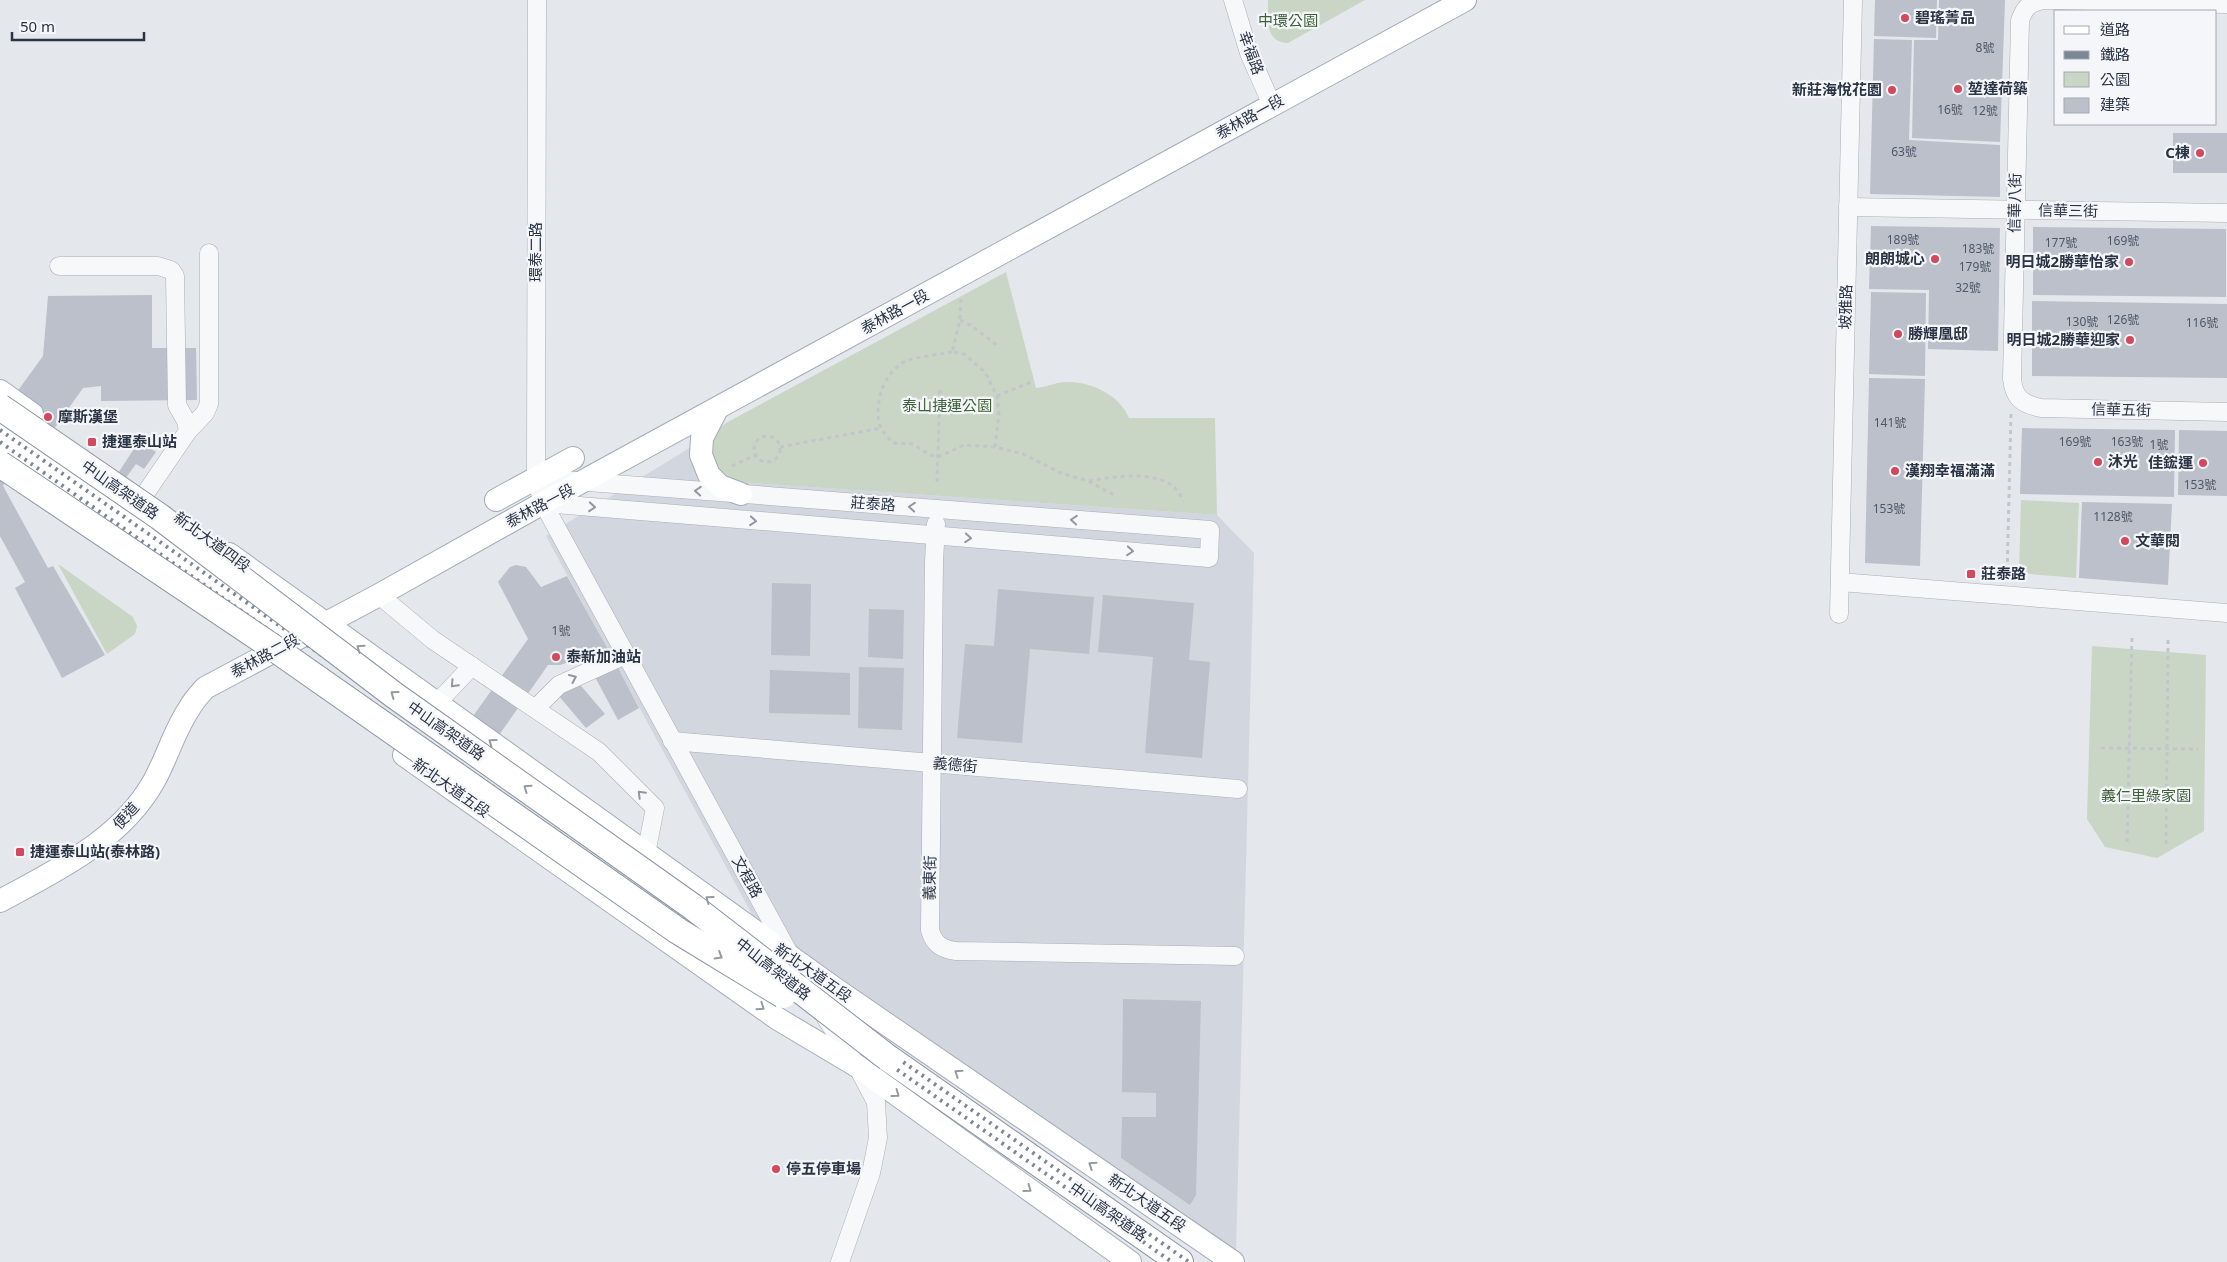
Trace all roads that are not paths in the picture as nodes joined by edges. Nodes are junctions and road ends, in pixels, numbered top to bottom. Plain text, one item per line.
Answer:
1 (537, 0) edge
2 (1233, 0) edge
3 (1465, 0) edge
4 (1853, 0) edge
5 (2219, 3) edge
6 (1272, 105) junction
7 (1848, 207) junction
8 (2015, 210) junction
9 (2227, 214) edge
10 (210, 253) dead end
11 (59, 266) dead end
12 (0, 392) edge
13 (2018, 399) joint
14 (0, 407) edge
15 (717, 409) junction
16 (2227, 412) edge
17 (188, 431) junction
18 (0, 436) edge
19 (573, 458) dead end
20 (0, 464) edge
21 (0, 477) edge
22 (536, 478) junction
23 (584, 482) junction
24 (145, 494) junction
25 (741, 494) junction
26 (496, 500) dead end
27 (543, 503) junction
28 (938, 509) junction
29 (936, 536) junction
30 (1840, 582) junction
31 (379, 595) junction
32 (2227, 612) edge
33 (1839, 614) dead end
34 (269, 624) junction
35 (326, 624) junction
36 (625, 655) junction
37 (264, 656) junction
38 (472, 666) junction
39 (205, 688) joint
40 (437, 703) junction
41 (536, 708) junction
42 (672, 741) junction
43 (932, 763) junction
44 (1238, 789) dead end
45 (579, 805) junction
46 (543, 854) junction
47 (646, 854) junction
48 (0, 901) edge
49 (1235, 956) dead end
50 (791, 958) junction
51 (888, 1058) junction
52 (856, 1066) junction
53 (840, 1262) edge
54 (1130, 1262) edge
55 (1180, 1262) edge
56 (1233, 1262) edge

1 - 22 street, 環泰二路
2 - 6 street, 幸福路
3 - 6 main road, 泰林路一段
4 - 7 street, 坡雅路
5 - 8 street, 信華八街
6 - 15 main road, 泰林路一段
7 - 8 street, 信華三街
7 - 30 street, 坡雅路
8 - 9 street, 信華三街
8 - 13 street, 信華八街
10 - 17 street
11 - 17 street
12 - 24 main road, 新北大道四段
13 - 16 street, 信華五街
51 -> 14 highway, 中山高架道路, bridge
15 - 23 main road, 泰林路一段
15 - 25 main road
17 - 24 street
18 - 34 highway
19 - 22 main road, 泰林路一段
20 -> 51 highway, 中山高架道路, bridge
21 - 37 main road
22 - 23 street, 莊泰路
22 - 26 main road, 泰林路一段
22 - 27 street, 環泰二路
25 -> 23 street, 莊泰路
23 - 27 main road, 泰林路一段
24 - 35 main road, 新北大道四段
28 -> 25 street, 莊泰路
27 -> 29 street, 莊泰路
27 - 31 main road, 泰林路一段
27 - 36 street, 文程路
28 - 29 street, 義東街
29 -> 28 street, 莊泰路
29 - 43 street, 義東街
30 - 32 street
30 - 33 street, 坡雅路
31 - 35 main road, 泰林路一段
31 - 38 street
34 - 35 highway
34 - 37 highway
35 - 37 main road, 泰林路二段
40 -> 35 main road, 新北大道五段
41 -> 36 street
36 - 42 street, 文程路
37 - 39 main road, 泰林路二段
37 - 46 main road, 新北大道五段
38 -> 40 street
38 - 41 street
39 - 48 main road, 便道
45 -> 40 main road, 新北大道五段
47 -> 41 street
42 - 43 street, 義德街
42 - 50 street, 文程路
43 - 44 street, 義德街
43 - 49 street, 義東街
45 - 46 main road
45 - 47 main road, 新北大道五段
46 -> 52 main road, 新北大道五段
50 -> 47 main road, 新北大道五段
50 - 52 street, 文程路
56 -> 50 main road, 新北大道五段
51 - 55 highway, 中山高架道路
52 - 53 street, 文程路
52 -> 54 main road, 新北大道五段

